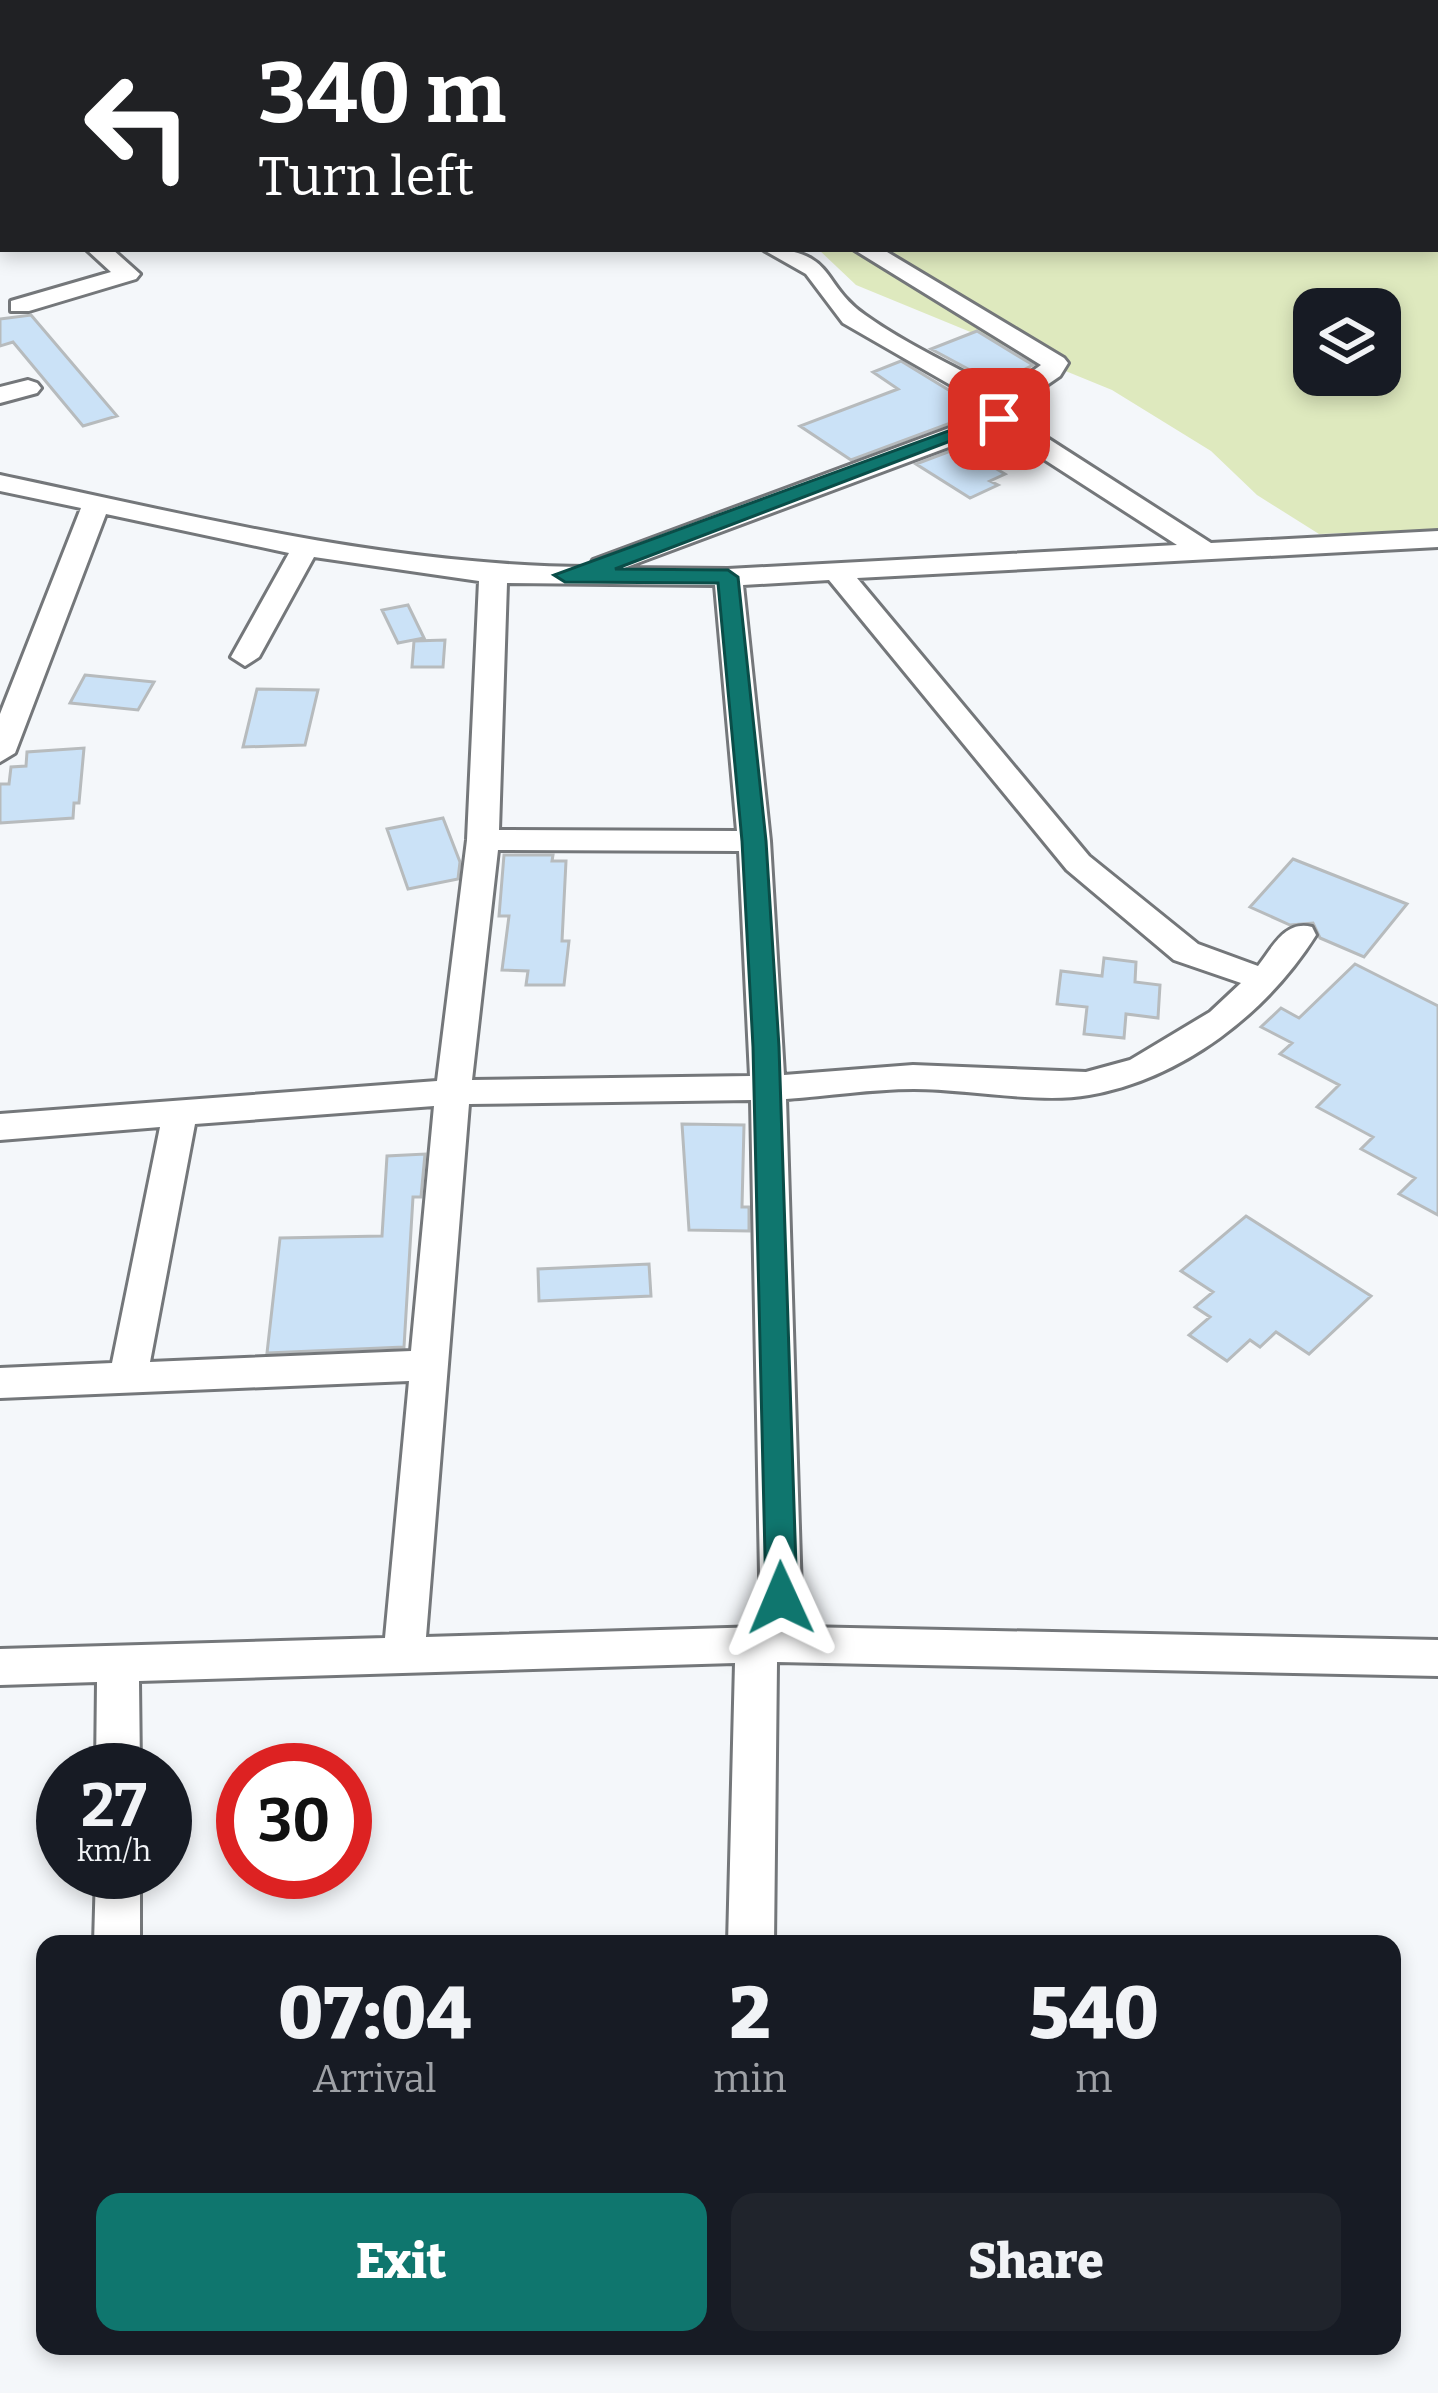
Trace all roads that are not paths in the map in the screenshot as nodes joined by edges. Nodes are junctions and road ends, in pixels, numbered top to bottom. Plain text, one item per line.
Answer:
1 (102, 252) edge
2 (780, 252) edge
3 (870, 252) edge
4 (20, 306) dead end
5 (28, 388) dead end
6 (0, 395) edge
7 (1001, 412) junction
8 (0, 483) edge
9 (98, 501) junction
10 (1438, 539) edge
11 (305, 548) junction
12 (1202, 549) junction
13 (835, 570) junction
14 (493, 574) junction
15 (565, 575) junction
16 (728, 577) junction
17 (245, 657) dead end
18 (0, 753) edge
19 (483, 840) junction
20 (754, 841) junction
21 (1300, 935) dead end
22 (1186, 952) junction
23 (1265, 980) junction
24 (1222, 1020) junction
25 (768, 1088) junction
26 (452, 1092) junction
27 (180, 1114) junction
28 (0, 1126) edge
29 (430, 1365) junction
30 (128, 1378) junction
31 (0, 1383) edge
32 (769, 1644) junction
33 (404, 1654) junction
34 (1438, 1658) edge
35 (118, 1663) junction
36 (0, 1667) edge
37 (118, 1743) edge
38 (118, 1899) edge
39 (117, 1935) edge
40 (752, 1935) edge

1 - 4 street
2 - 7 street
3 - 7 street
5 - 6 street
7 - 12 street
7 - 15 street
8 - 9 street
9 - 11 street
9 - 18 street
10 - 12 street
11 - 14 street
11 - 17 street
12 - 13 street
13 - 16 street
13 - 22 street
14 - 15 street
14 - 19 street
15 - 16 street
16 - 20 street
19 - 20 street
19 - 26 street
20 - 25 street
21 - 23 street
22 - 23 street
22 - 24 street
23 - 24 street
24 - 25 street
25 - 26 street
25 - 32 street
26 - 27 street
26 - 29 street
27 - 28 street
27 - 30 street
29 - 30 street
29 - 33 street
30 - 31 street
32 - 33 street
32 - 34 street
32 - 40 street
33 - 35 street
35 - 36 street
35 - 37 street
38 - 39 street

